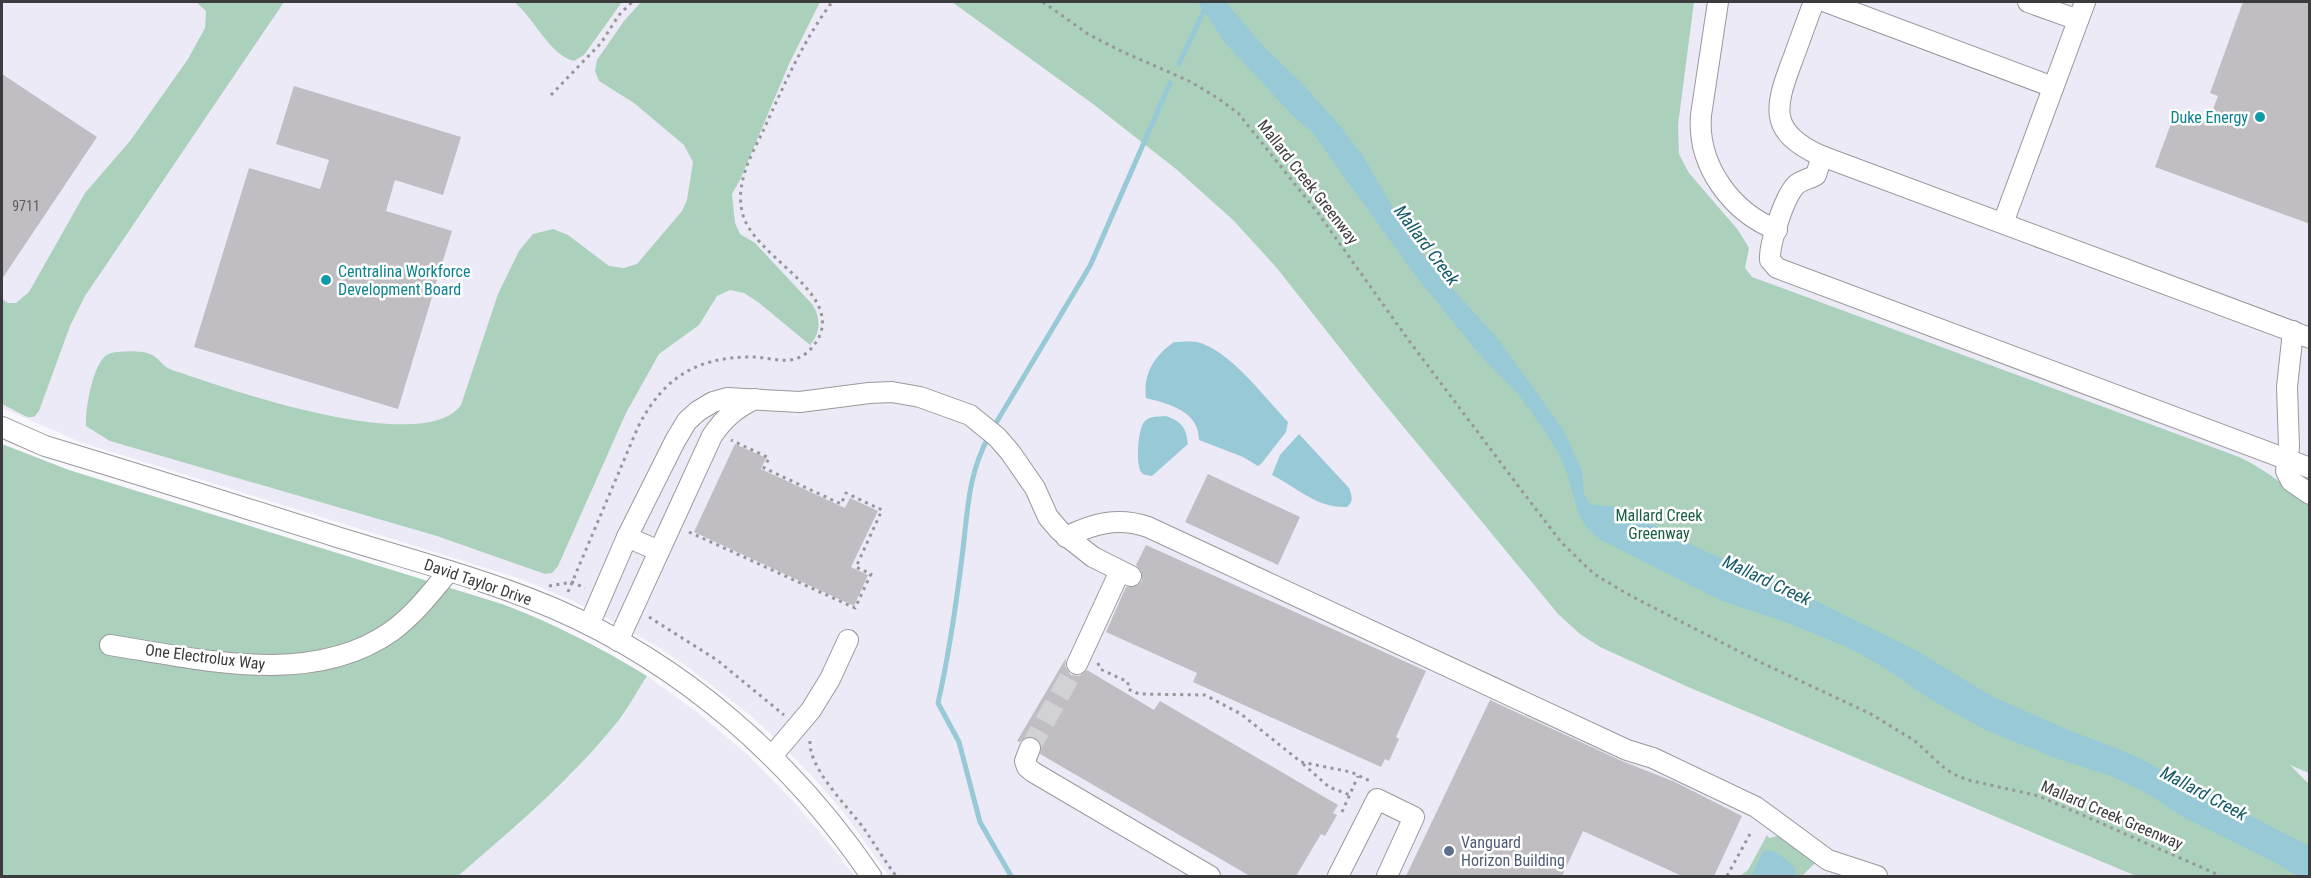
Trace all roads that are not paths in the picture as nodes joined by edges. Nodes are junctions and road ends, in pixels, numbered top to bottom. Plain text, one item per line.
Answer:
1 (1718, 2) edge
2 (1814, 2) edge
3 (1826, 2) edge
4 (2028, 2) edge
5 (2085, 2) edge
6 (2078, 20) junction
7 (2053, 87) junction
8 (1822, 156) junction
9 (2003, 223) junction
10 (1777, 230) junction
11 (2301, 334) edge
12 (755, 399) junction
13 (2, 427) edge
14 (2288, 460) junction
15 (2310, 468) edge
16 (2310, 494) edge
17 (627, 537) junction
18 (1066, 537) junction
19 (659, 551) junction
20 (449, 571) junction
21 (589, 625) junction
22 (848, 640) dead end
23 (618, 641) junction
24 (110, 645) dead end
25 (1083, 661) tunnel mouth
26 (1030, 748) tunnel mouth
27 (772, 756) junction
28 (871, 876) edge
29 (1210, 876) edge
30 (1338, 876) edge
31 (1387, 876) edge
32 (1877, 876) edge

1 - 10 street
2 - 8 street
3 - 7 street
4 - 6 street
5 - 6 street
6 - 7 street
7 - 9 street
8 - 9 street
8 - 10 street
9 - 11 street
10 - 14 street
11 - 14 street
12 - 17 street
12 - 18 street
12 - 19 street
13 - 20 street, David Taylor Drive
14 - 15 street
14 - 16 street
17 - 19 street
17 - 21 street
18 - 25 street
18 - 32 street
19 - 23 street
20 - 21 street, David Taylor Drive
20 - 24 street, One Electrolux Way
21 - 23 street, David Taylor Drive
22 - 27 street
23 - 27 street, David Taylor Drive
26 - 29 street
27 - 28 street, David Taylor Drive
30 - 31 street

